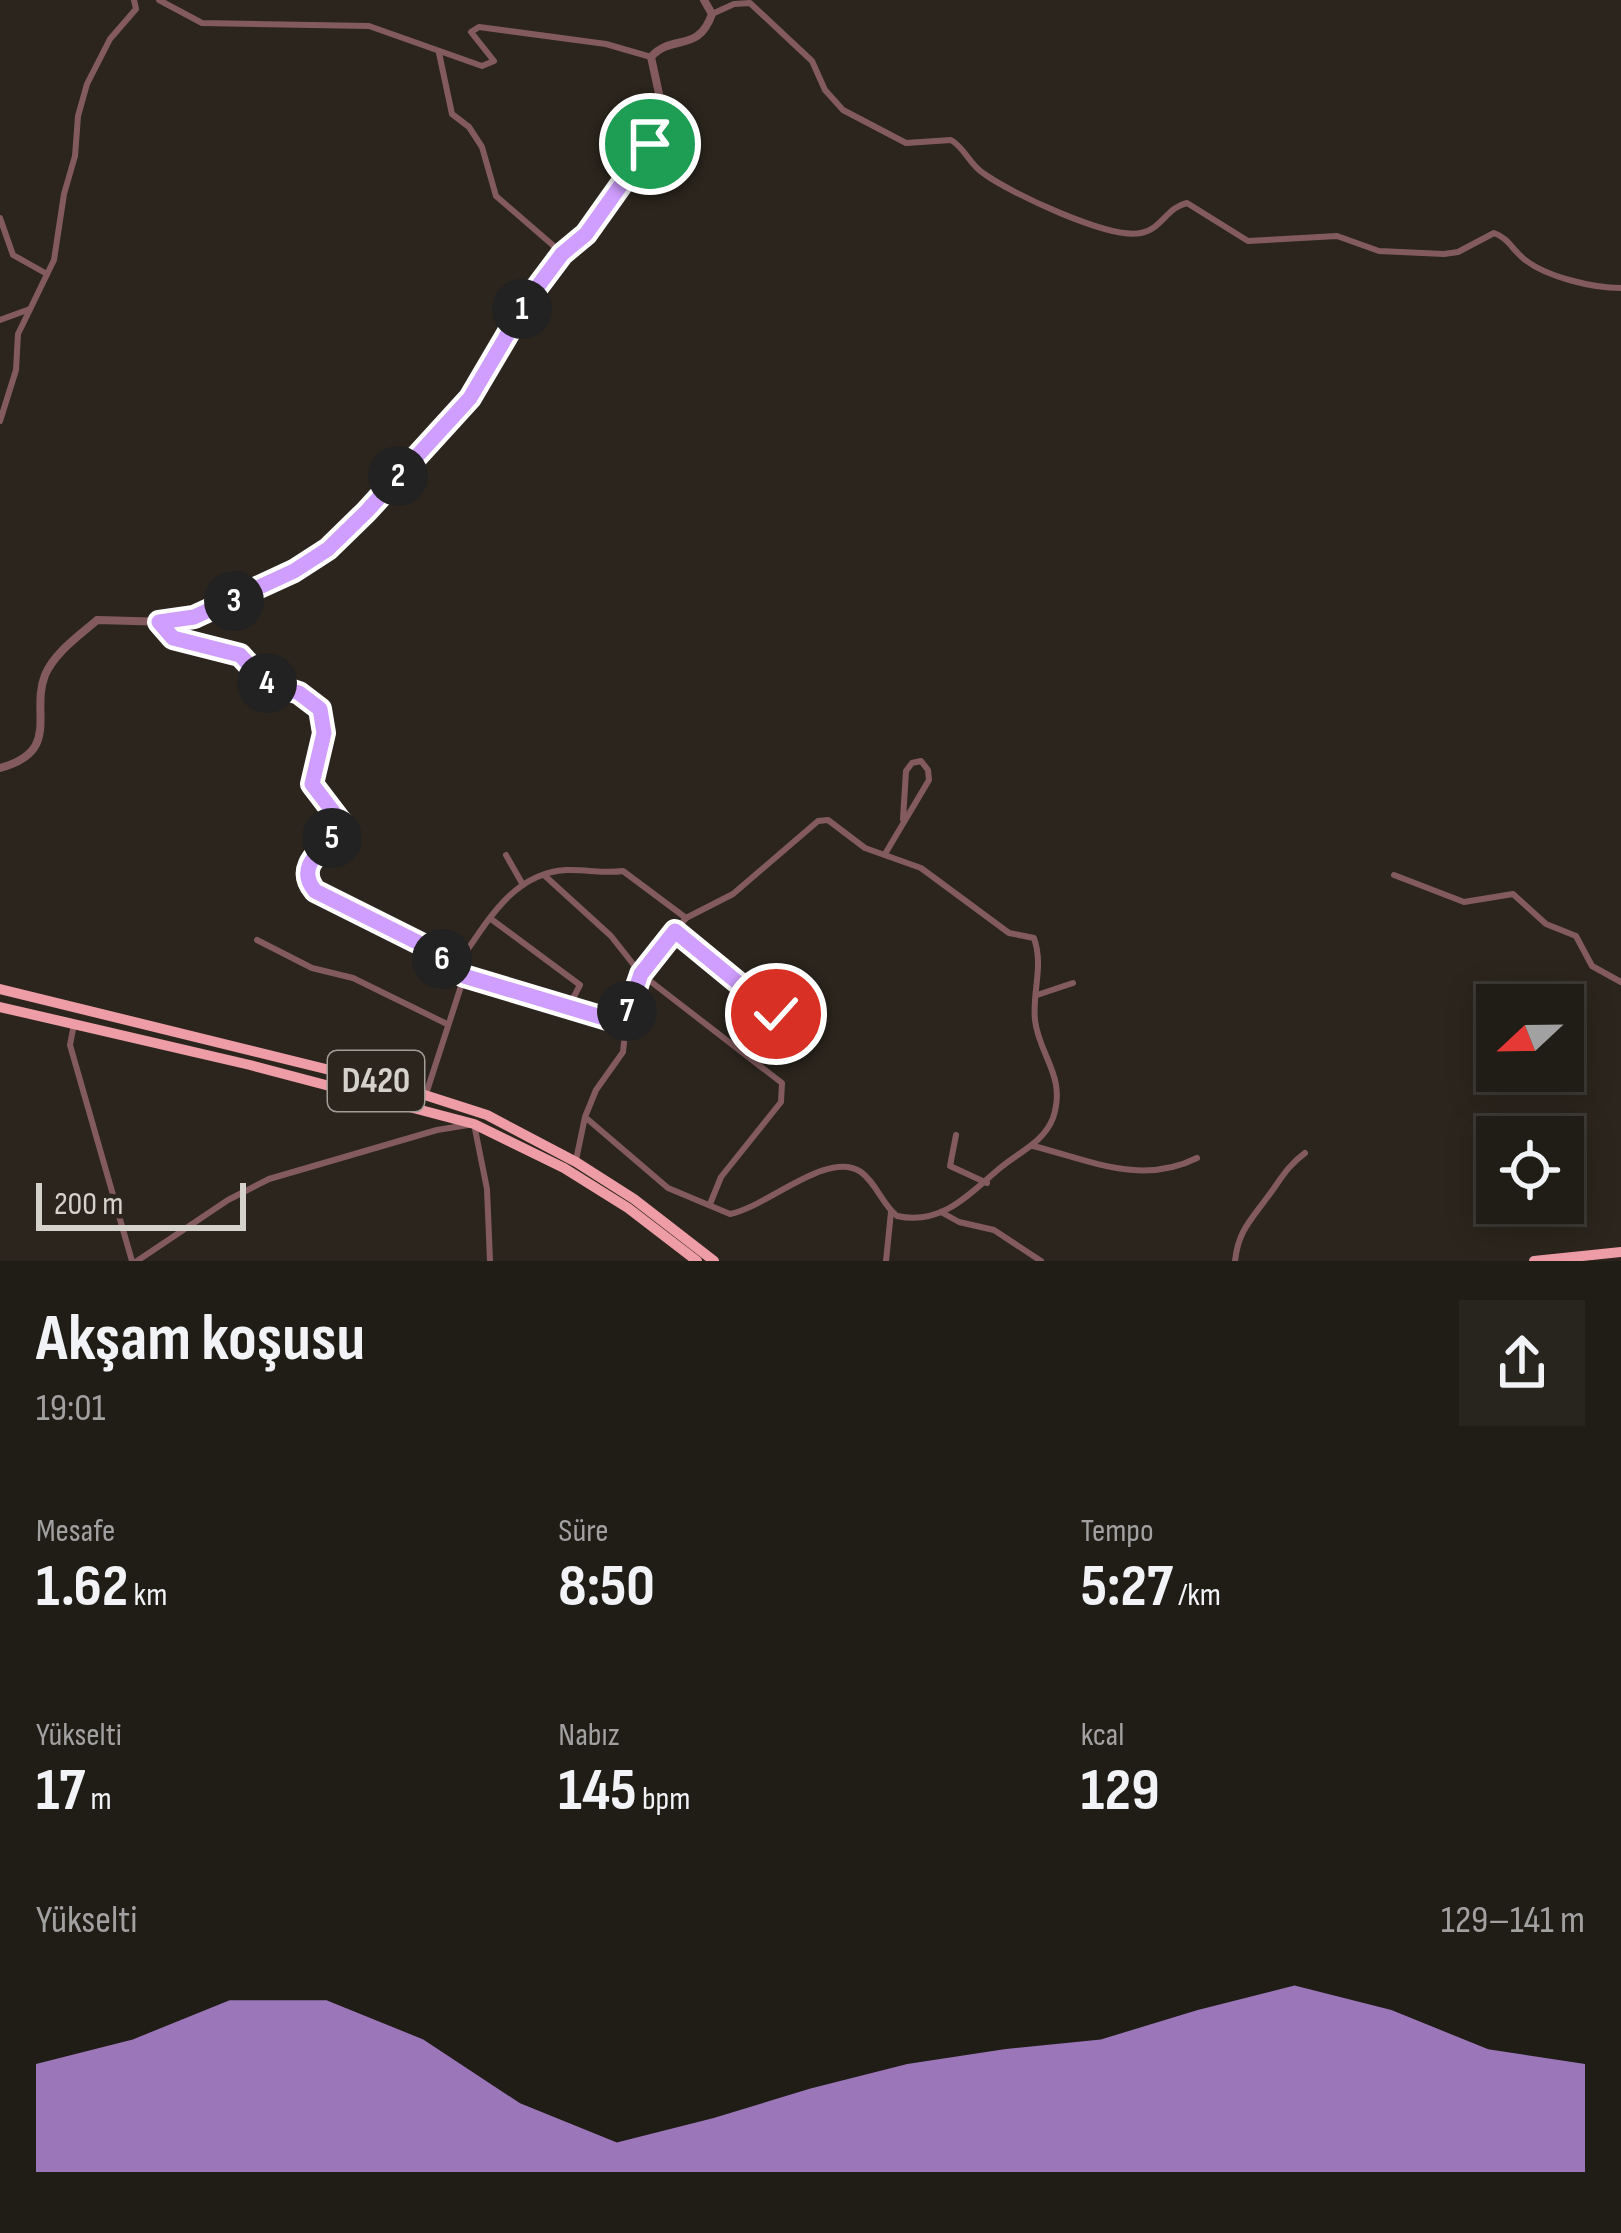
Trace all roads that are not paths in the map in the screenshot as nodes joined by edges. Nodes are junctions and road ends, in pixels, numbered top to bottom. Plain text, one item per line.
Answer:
1 (134, 0) edge
2 (159, 0) edge
3 (704, 0) edge
4 (712, 14) junction
5 (439, 53) junction
6 (651, 57) junction
7 (0, 218) edge
8 (562, 254) junction
9 (47, 274) junction
10 (1621, 288) edge
11 (32, 308) junction
12 (0, 320) edge
13 (0, 422) edge
14 (159, 622) junction
15 (0, 768) edge
16 (903, 819) junction
17 (885, 854) junction
18 (506, 855) dead end
19 (1394, 874) dead end
20 (544, 875) junction
21 (523, 885) junction
22 (491, 919) junction
23 (686, 919) junction
24 (675, 931) junction
25 (257, 940) dead end
26 (455, 968) junction
27 (641, 974) junction
28 (464, 976) junction
29 (1621, 982) edge
30 (1073, 983) dead end
31 (0, 989) edge
32 (1037, 995) junction
33 (0, 1007) edge
34 (568, 1008) junction
35 (74, 1024) junction
36 (447, 1024) junction
37 (624, 1024) junction
38 (641, 1026) dead end
39 (801, 1034) dead end
40 (426, 1094) junction
41 (585, 1117) junction
42 (474, 1124) junction
43 (956, 1135) dead end
44 (1033, 1146) junction
45 (1305, 1153) dead end
46 (1197, 1158) dead end
47 (576, 1162) junction
48 (987, 1183) junction
49 (710, 1204) junction
50 (891, 1212) junction
51 (941, 1212) junction
52 (1621, 1252) edge
53 (135, 1261) edge
54 (490, 1261) edge
55 (697, 1261) edge
56 (714, 1261) edge
57 (886, 1261) edge
58 (1041, 1261) edge
59 (1235, 1261) edge
60 (1534, 1261) edge

1 - 9 street
2 - 5 street
3 - 4 street
4 - 6 street
4 - 10 street
5 - 6 street
5 - 8 street
6 - 8 street
7 - 9 street
8 - 14 street
9 - 11 street
11 - 12 street
11 - 13 street
14 - 15 street
14 - 26 street
16 - 16 street
16 - 17 street
17 - 23 street
17 - 32 street
18 - 21 street
19 - 29 street
20 - 21 street
20 - 23 street
20 - 27 street
21 - 22 street
22 - 26 street
22 - 34 street
23 - 24 street
24 - 27 street
24 - 39 street
25 - 36 street
26 - 28 street
27 - 37 street
27 - 49 street
28 - 34 street
28 - 36 street
30 - 32 street
31 - 40 highway, D420
32 - 44 street
33 - 35 highway, D420
34 - 37 street
35 - 42 highway, D420
35 - 53 street
36 - 40 street
37 - 38 street
37 - 41 street
40 - 47 highway, D420
41 - 47 street
41 - 49 street
42 - 53 street
42 - 54 street
42 - 55 highway, D420
43 - 48 street
44 - 46 street
44 - 48 street
45 - 59 street
47 - 56 highway, D420
48 - 51 street
49 - 50 street
50 - 51 street
50 - 57 street
51 - 58 street
52 - 60 highway

